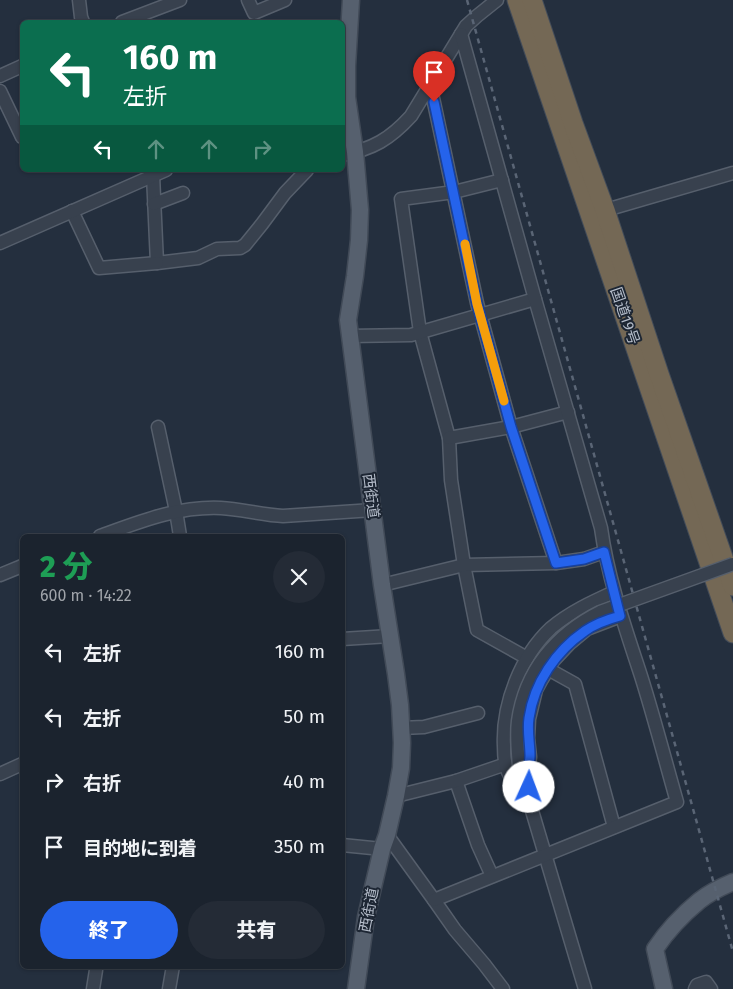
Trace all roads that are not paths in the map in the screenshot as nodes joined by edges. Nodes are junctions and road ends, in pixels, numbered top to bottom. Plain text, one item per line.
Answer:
1 (79, 0) edge
2 (180, 0) edge
3 (248, 0) edge
4 (285, 0) edge
5 (351, 0) edge
6 (497, 0) edge
7 (516, 0) edge
8 (532, 0) edge
9 (164, 3) edge
10 (82, 20) edge
11 (126, 20) edge
12 (461, 34) junction
13 (20, 67) edge
14 (0, 76) edge
15 (430, 84) junction
16 (0, 91) edge
17 (345, 98) edge
18 (20, 133) edge
19 (349, 153) edge
20 (152, 172) edge
21 (305, 172) edge
22 (733, 173) edge
23 (502, 180) junction
24 (454, 192) junction
25 (183, 193) dead end
26 (154, 204) junction
27 (72, 211) junction
28 (598, 212) junction
29 (2, 239) edge
30 (156, 263) junction
31 (535, 299) junction
32 (481, 314) junction
33 (420, 332) junction
34 (350, 336) junction
35 (568, 412) junction
36 (158, 427) dead end
37 (511, 427) junction
38 (449, 438) junction
39 (373, 510) junction
40 (176, 511) junction
41 (105, 534) edge
42 (180, 534) edge
43 (604, 552) junction
44 (556, 563) junction
45 (464, 565) junction
46 (20, 567) edge
47 (0, 575) edge
48 (729, 577) edge
49 (382, 585) junction
50 (614, 592) junction
51 (620, 616) junction
52 (733, 633) edge
53 (390, 636) junction
54 (345, 639) edge
55 (527, 658) junction
56 (548, 669) junction
57 (478, 713) dead end
58 (402, 728) junction
59 (506, 764) junction
60 (20, 765) edge
61 (0, 774) edge
62 (456, 780) junction
63 (396, 796) junction
64 (530, 804) junction
65 (614, 827) junction
66 (384, 842) junction
67 (345, 845) edge
68 (546, 855) junction
69 (492, 876) junction
70 (733, 882) edge
71 (434, 900) junction
72 (172, 969) edge
73 (96, 970) dead end
74 (93, 989) edge
75 (169, 989) edge
76 (356, 989) edge
77 (502, 989) edge
78 (585, 989) edge
79 (664, 989) edge
80 (695, 989) edge
81 (711, 989) edge

1 - 10 street
2 - 9 street
3 - 4 street
5 - 17 main road, 西街道
6 - 12 street
7 - 28 highway, 国道19号
8 - 28 highway, 国道19号
9 - 11 street
12 - 15 street
12 - 23 street
13 - 14 street
15 - 19 street
15 - 24 street
16 - 18 street
17 - 19 main road, 西街道
19 - 34 main road, 西街道
20 - 26 street
20 - 27 street
21 - 30 street
22 - 28 street
23 - 24 street
23 - 31 street
24 - 32 street
24 - 33 street
25 - 26 street
26 - 30 street
27 - 29 street
27 - 30 street
28 - 48 highway, 国道19号
31 - 32 street
31 - 35 street
32 - 33 street
32 - 37 street
33 - 34 street
33 - 38 street
34 - 39 main road, 西街道
35 - 37 street
35 - 43 street
36 - 40 street
37 - 38 street
37 - 44 street
38 - 45 street
39 - 40 street
39 - 49 main road, 西街道
40 - 41 street
40 - 42 street
43 - 44 street
43 - 50 street
44 - 45 street
45 - 49 street
45 - 55 street
46 - 47 street
48 - 52 highway, 国道19号
48 - 64 street, bridge
49 - 53 main road, 西街道
50 - 51 street
50 - 55 street
51 - 56 street
51 - 65 street
53 - 54 street
53 - 58 main road, 西街道
55 - 59 street
56 - 64 street
56 - 65 street
57 - 58 street
58 - 63 main road, 西街道
59 - 62 street
59 - 64 street
60 - 61 street
62 - 63 street
62 - 69 street
63 - 66 main road, 西街道
64 - 68 street
65 - 68 street
66 - 67 street
66 - 71 street
66 - 76 main road, 西街道
68 - 69 street
68 - 78 street
69 - 71 street
70 - 79 main road
71 - 77 street
72 - 75 street
73 - 74 street
80 - 81 street

